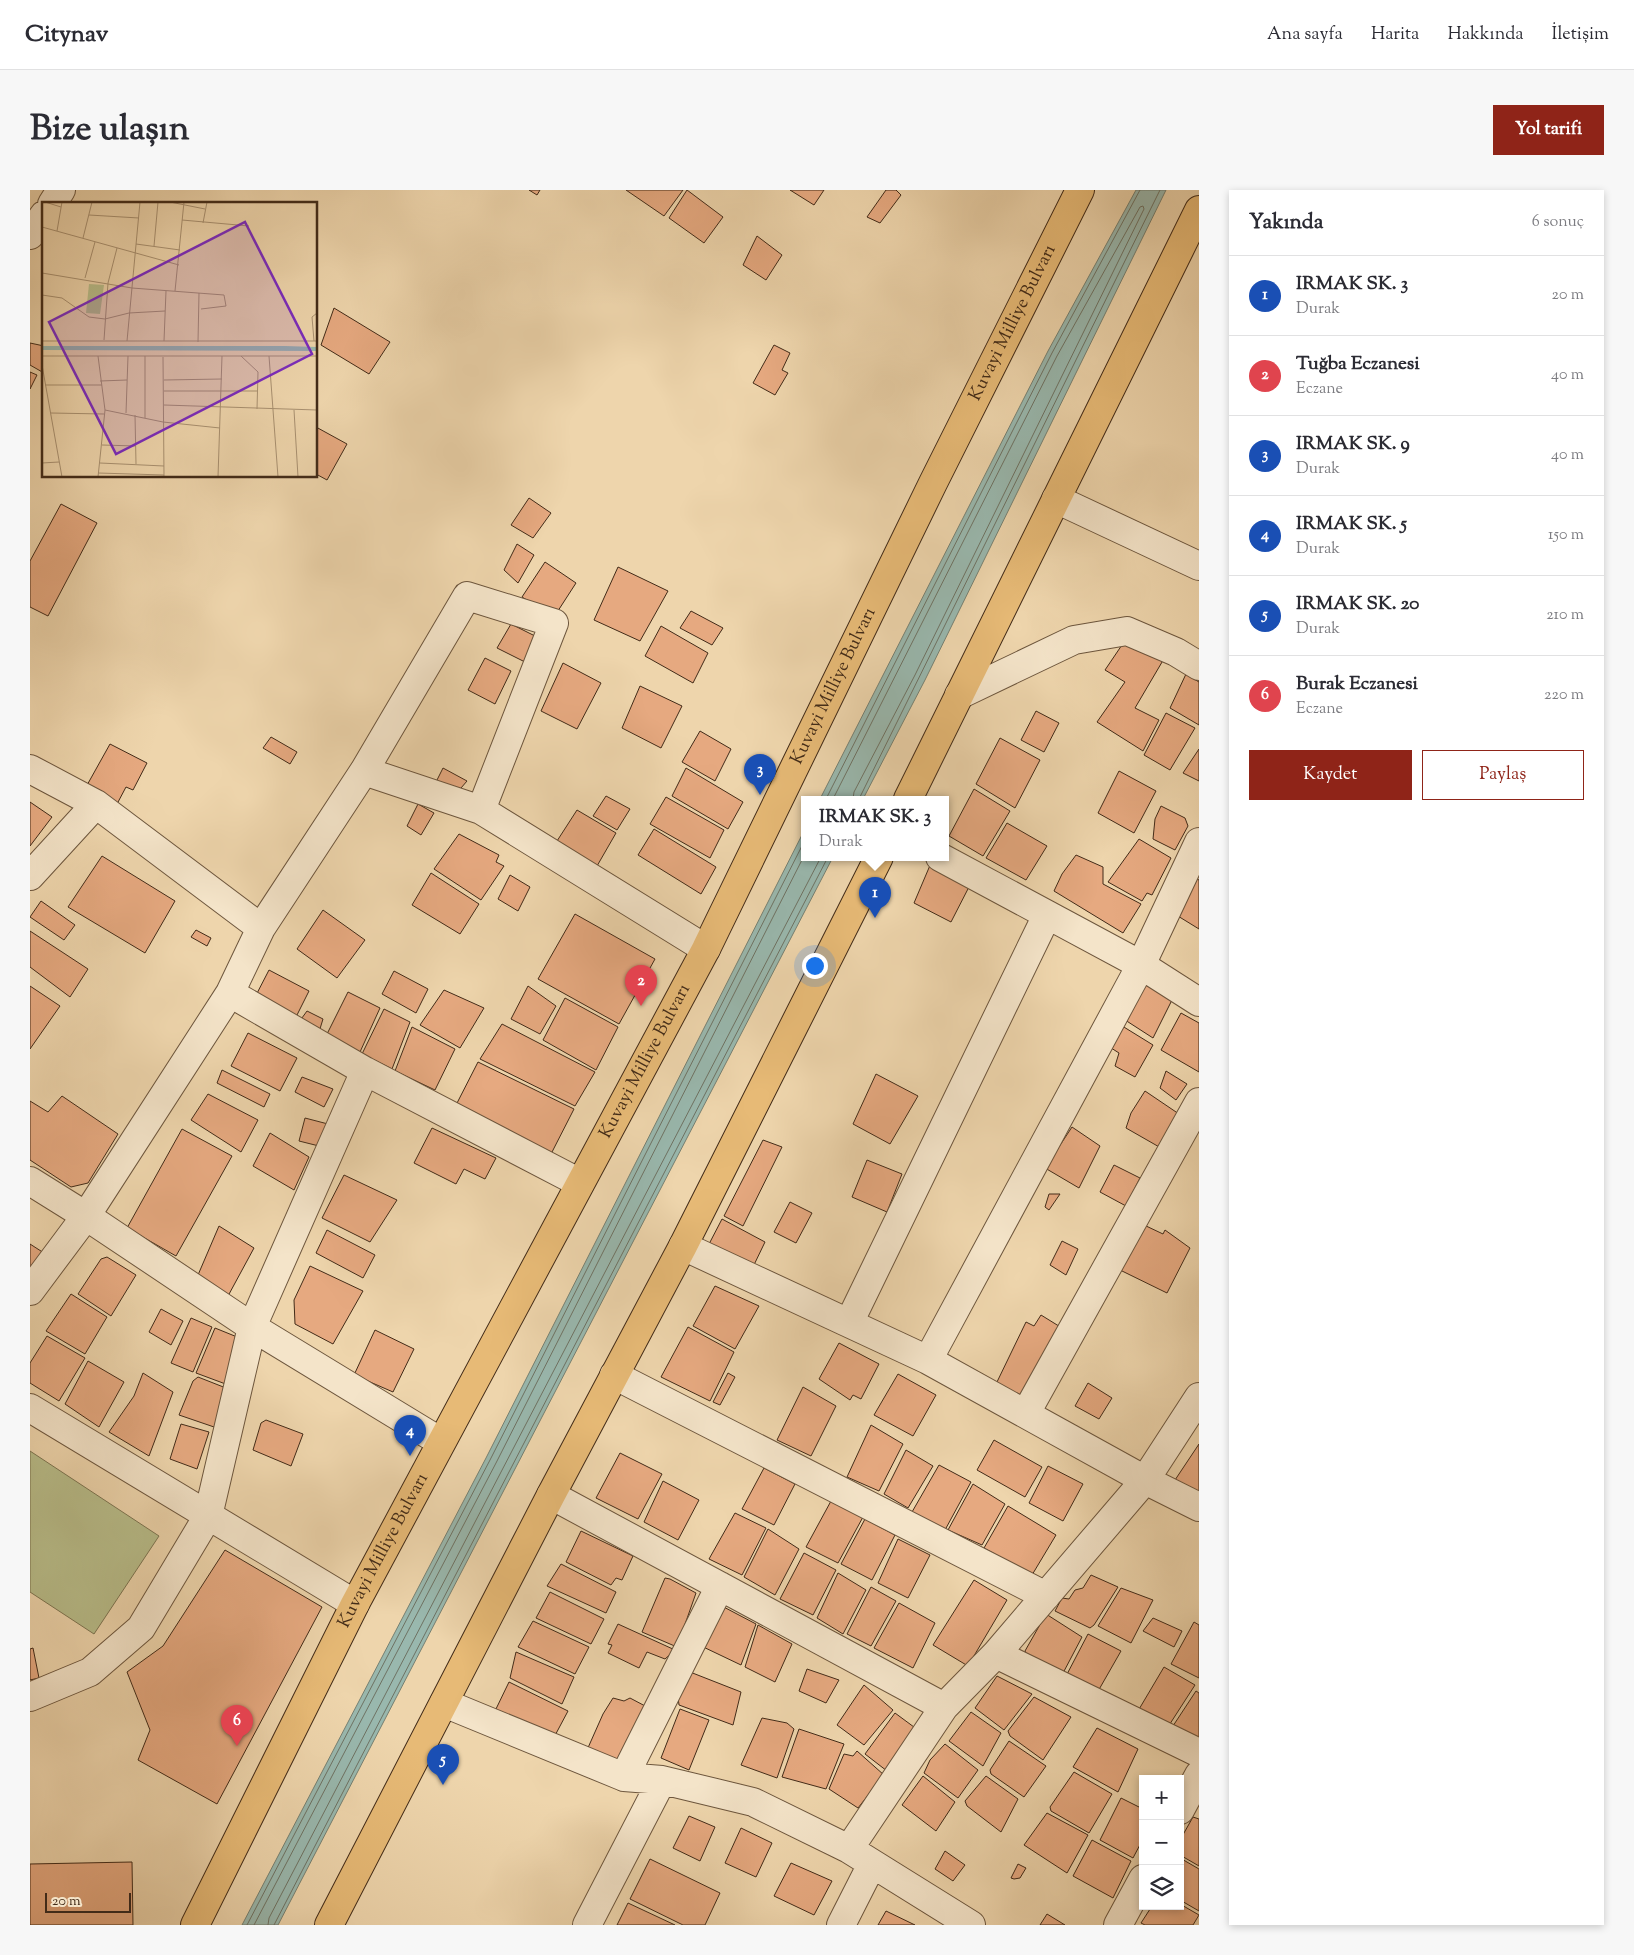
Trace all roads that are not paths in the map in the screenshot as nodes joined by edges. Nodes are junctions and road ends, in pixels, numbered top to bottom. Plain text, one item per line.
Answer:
1 (61, 190) edge
2 (1080, 190) edge
3 (53, 202) edge
4 (1199, 210) edge
5 (42, 218) edge
6 (30, 235) edge
7 (1056, 498) junction
8 (1199, 566) edge
9 (1199, 666) edge
10 (959, 695) junction
11 (30, 769) edge
12 (364, 772) junction
13 (909, 796) edge
14 (96, 804) junction
15 (481, 810) junction
16 (1199, 842) edge
17 (877, 861) edge
18 (947, 861) edge
19 (30, 876) edge
20 (1047, 915) junction
21 (261, 928) junction
22 (706, 949) junction
23 (1141, 965) junction
24 (230, 993) junction
25 (1199, 1002) edge
26 (365, 1071) junction
27 (1199, 1102) edge
28 (30, 1181) edge
29 (580, 1183) junction
30 (86, 1216) junction
31 (683, 1246) junction
32 (30, 1291) edge
33 (849, 1324) junction
34 (252, 1327) junction
35 (928, 1360) junction
36 (614, 1375) junction
37 (1199, 1397) edge
38 (30, 1408) edge
39 (1026, 1413) junction
40 (441, 1442) junction
41 (1145, 1480) junction
42 (551, 1495) junction
43 (1199, 1507) edge
44 (208, 1516) junction
45 (720, 1586) junction
46 (1046, 1596) junction
47 (355, 1604) junction
48 (996, 1654) junction
49 (30, 1697) edge
50 (444, 1703) junction
51 (944, 1707) junction
52 (1199, 1753) edge
53 (1199, 1775) edge
54 (624, 1777) junction
55 (662, 1780) junction
56 (1184, 1803) edge
57 (849, 1849) junction
58 (872, 1864) junction
59 (1139, 1886) edge
60 (195, 1925) edge
61 (329, 1925) edge
62 (587, 1925) edge
63 (840, 1925) edge
64 (971, 1925) edge
65 (1118, 1925) edge

1 - 3 street
2 - 22 main road, Kuvayi Milliye Bulvarı
4 - 7 main road
5 - 6 street
7 - 8 street
7 - 10 main road
9 - 10 street
10 - 13 main road
11 - 14 street
12 - 15 street
12 - 15 street
12 - 21 street
14 - 19 street
14 - 21 street
15 - 22 street
16 - 23 street
17 - 31 main road
18 - 20 street
20 - 23 street
20 - 33 street
21 - 24 street
22 - 29 main road, Kuvayi Milliye Bulvarı
23 - 25 street
23 - 35 street
24 - 26 street
24 - 30 street
26 - 29 street
26 - 34 street
27 - 39 street
28 - 30 street
29 - 40 main road, Kuvayi Milliye Bulvarı
30 - 32 street
30 - 34 street
31 - 33 street
31 - 36 main road
33 - 35 street
34 - 40 street
34 - 44 street
35 - 39 street
36 - 42 main road
36 - 46 street
37 - 41 street
38 - 44 street
39 - 41 street
40 - 47 main road, Kuvayi Milliye Bulvarı
41 - 43 street
41 - 46 street
42 - 45 street
42 - 50 main road
44 - 47 street
44 - 49 street
45 - 51 street
45 - 54 street
46 - 48 street
47 - 60 main road, Kuvayi Milliye Bulvarı
48 - 51 street
48 - 52 street
50 - 54 street
50 - 61 main road
51 - 57 street
53 - 56 street
54 - 55 street
55 - 57 street
55 - 62 street
57 - 58 street
58 - 63 street
58 - 64 street
59 - 65 street

